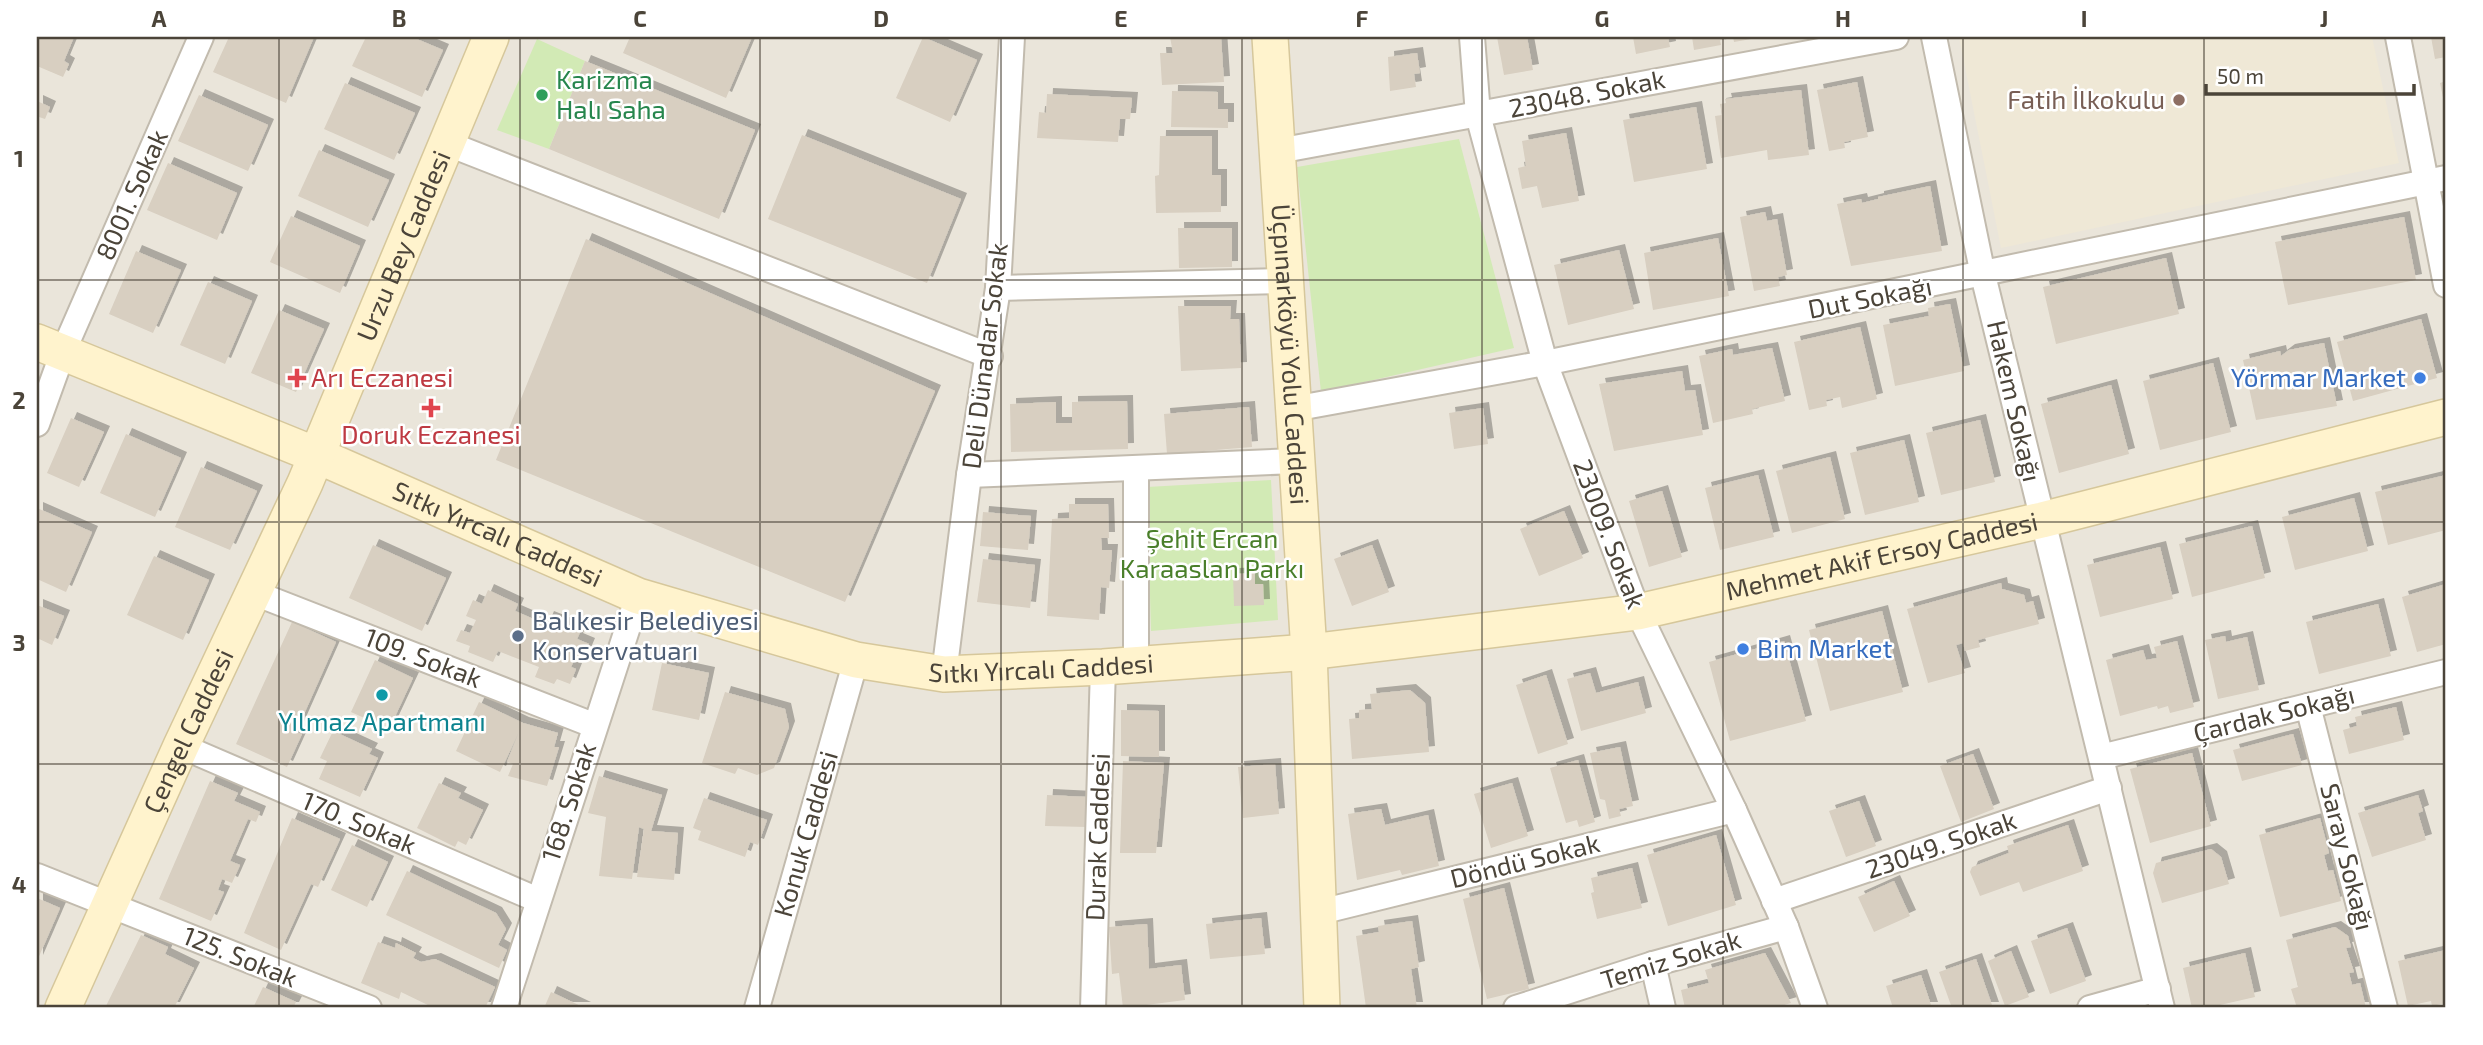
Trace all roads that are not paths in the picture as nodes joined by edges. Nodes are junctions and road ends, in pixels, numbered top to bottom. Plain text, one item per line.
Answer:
1 (201, 37) edge
2 (491, 37) edge
3 (1012, 37) edge
4 (1270, 37) edge
5 (1472, 37) edge
6 (1896, 37) edge
7 (1934, 37) edge
8 (2398, 37) edge
9 (1478, 115) junction
10 (446, 143) junction
11 (1278, 151) junction
12 (2437, 180) edge
13 (1983, 275) junction
14 (1285, 281) junction
15 (2446, 285) edge
16 (998, 288) junction
17 (50, 347) edge
18 (989, 356) junction
19 (1545, 363) junction
20 (1293, 410) junction
21 (2446, 417) edge
22 (37, 424) edge
23 (316, 455) junction
24 (1296, 461) junction
25 (1136, 468) junction
26 (969, 475) junction
27 (2042, 520) junction
28 (252, 592) junction
29 (638, 596) junction
30 (1638, 612) junction
31 (1309, 652) junction
32 (856, 660) junction
33 (1119, 666) junction
34 (2446, 672) edge
35 (944, 674) junction
36 (2308, 706) junction
37 (593, 725) junction
38 (181, 746) junction
39 (2101, 757) junction
40 (2109, 788) junction
41 (1734, 810) junction
42 (37, 876) edge
43 (538, 900) junction
44 (1774, 901) junction
45 (111, 906) junction
46 (1316, 913) junction
47 (1786, 927) junction
48 (1653, 964) junction
49 (2160, 998) edge
50 (63, 1008) edge
51 (369, 1008) edge
52 (504, 1008) edge
53 (757, 1008) edge
54 (1093, 1008) edge
55 (1322, 1008) edge
56 (1516, 1008) edge
57 (1663, 1008) edge
58 (1815, 1008) edge
59 (2090, 1008) edge
60 (2385, 1008) edge

1 - 17 street, 8001. Sokak
2 - 10 main road, Urzu Bey Caddesi
3 - 16 street, Deli Dünadar Sokak
4 - 11 main road, Üçpınarköyü Yolu Caddesi
5 - 9 street, 23009. Sokak
6 - 9 street, 23048. Sokak
7 - 13 street, Hakem Sokağı
8 - 12 street
9 - 11 street, 23048. Sokak
9 - 19 street, 23009. Sokak
10 - 18 street
10 - 23 main road, Urzu Bey Caddesi
11 - 14 main road, Üçpınarköyü Yolu Caddesi
12 - 13 street, Dut Sokağı
12 - 15 street
13 - 19 street, Dut Sokağı
13 - 27 street, Hakem Sokağı
14 - 16 street
14 - 20 main road, Üçpınarköyü Yolu Caddesi
16 - 18 street, Deli Dünadar Sokak
17 - 22 street, 8001. Sokak
17 - 23 main road, Sıtkı Yırcalı Caddesi
18 - 26 street, Deli Dünadar Sokak
19 - 20 street, Dut Sokağı
19 - 30 street, 23009. Sokak
20 - 24 main road, Üçpınarköyü Yolu Caddesi
21 - 27 main road, Mehmet Akif Ersoy Caddesi
23 - 28 main road, Çengel Caddesi
23 - 29 main road, Sıtkı Yırcalı Caddesi
24 - 25 street
24 - 31 main road, Üçpınarköyü Yolu Caddesi
25 - 26 street
25 - 33 street, Durak Caddesi
26 - 35 street, Deli Dünadar Sokak
27 - 30 main road, Mehmet Akif Ersoy Caddesi
27 - 39 street, Hakem Sokağı
28 - 37 street, 109. Sokak
28 - 38 main road, Çengel Caddesi
29 - 32 main road, Sıtkı Yırcalı Caddesi
29 - 37 street, 168. Sokak
30 - 31 main road, Mehmet Akif Ersoy Caddesi
30 - 41 street, 23009. Sokak
31 - 33 main road, Sıtkı Yırcalı Caddesi
31 - 46 main road, Üçpınarköyü Yolu Caddesi
32 - 35 main road, Sıtkı Yırcalı Caddesi
32 - 53 street, Konuk Caddesi
33 - 35 main road, Sıtkı Yırcalı Caddesi
33 - 54 street, Durak Caddesi
34 - 36 street, Çardak Sokağı
36 - 39 street, Çardak Sokağı
36 - 60 street, Saray Sokağı
37 - 43 street, 168. Sokak
38 - 43 street, 170. Sokak
38 - 45 main road, Çengel Caddesi
39 - 40 street, Hakem Sokağı
40 - 44 street, 23049. Sokak
40 - 49 street, Hakem Sokağı
41 - 44 street, 23009. Sokak
41 - 46 street, Döndü Sokak
42 - 45 street, 125. Sokak
43 - 52 street, 168. Sokak
44 - 47 street, 23009. Sokak
45 - 50 main road, Çengel Caddesi
45 - 51 street, 125. Sokak
46 - 55 main road, Üçpınarköyü Yolu Caddesi
47 - 48 street, Temiz Sokak
47 - 58 street, 23009. Sokak
48 - 56 street, Temiz Sokak
48 - 57 street
49 - 59 street

